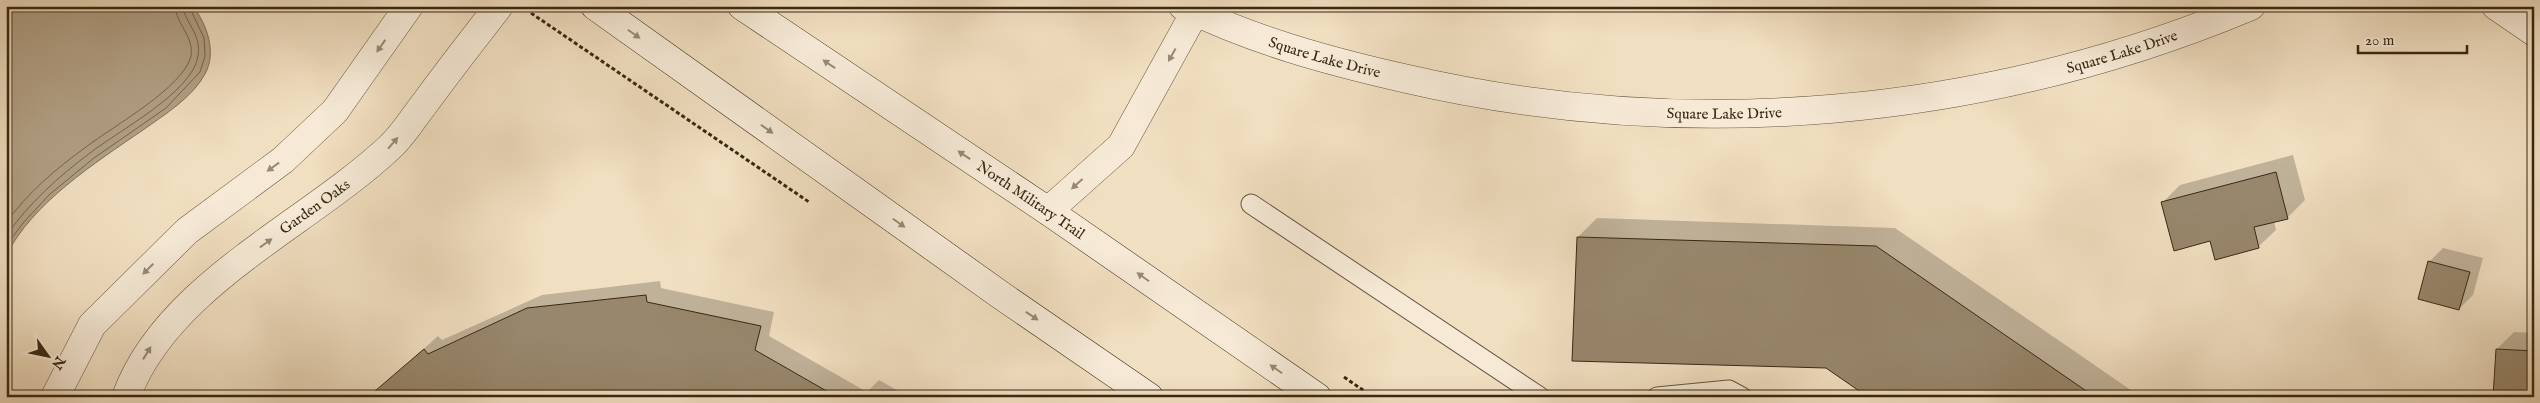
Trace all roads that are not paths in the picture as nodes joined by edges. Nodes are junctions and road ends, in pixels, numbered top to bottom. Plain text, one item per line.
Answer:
1 (409, 6) edge
2 (499, 6) edge
3 (595, 6) edge
4 (742, 6) edge
5 (2251, 6) edge
6 (2496, 6) edge
7 (1189, 9) edge
8 (2534, 32) edge
9 (1251, 204) dead end
10 (1048, 211) junction
11 (1732, 395) edge
12 (55, 397) edge
13 (126, 397) edge
14 (1149, 397) edge
15 (1317, 397) edge
16 (1540, 397) edge
17 (1657, 397) edge

1 -> 12 street
13 -> 2 street, Garden Oaks
3 -> 14 street
10 -> 4 street, North Military Trail
5 - 7 street, Square Lake Drive
6 - 8 street
7 -> 10 street, Square Lake Drive
9 - 16 lane
15 -> 10 street, North Military Trail
11 - 17 lane

